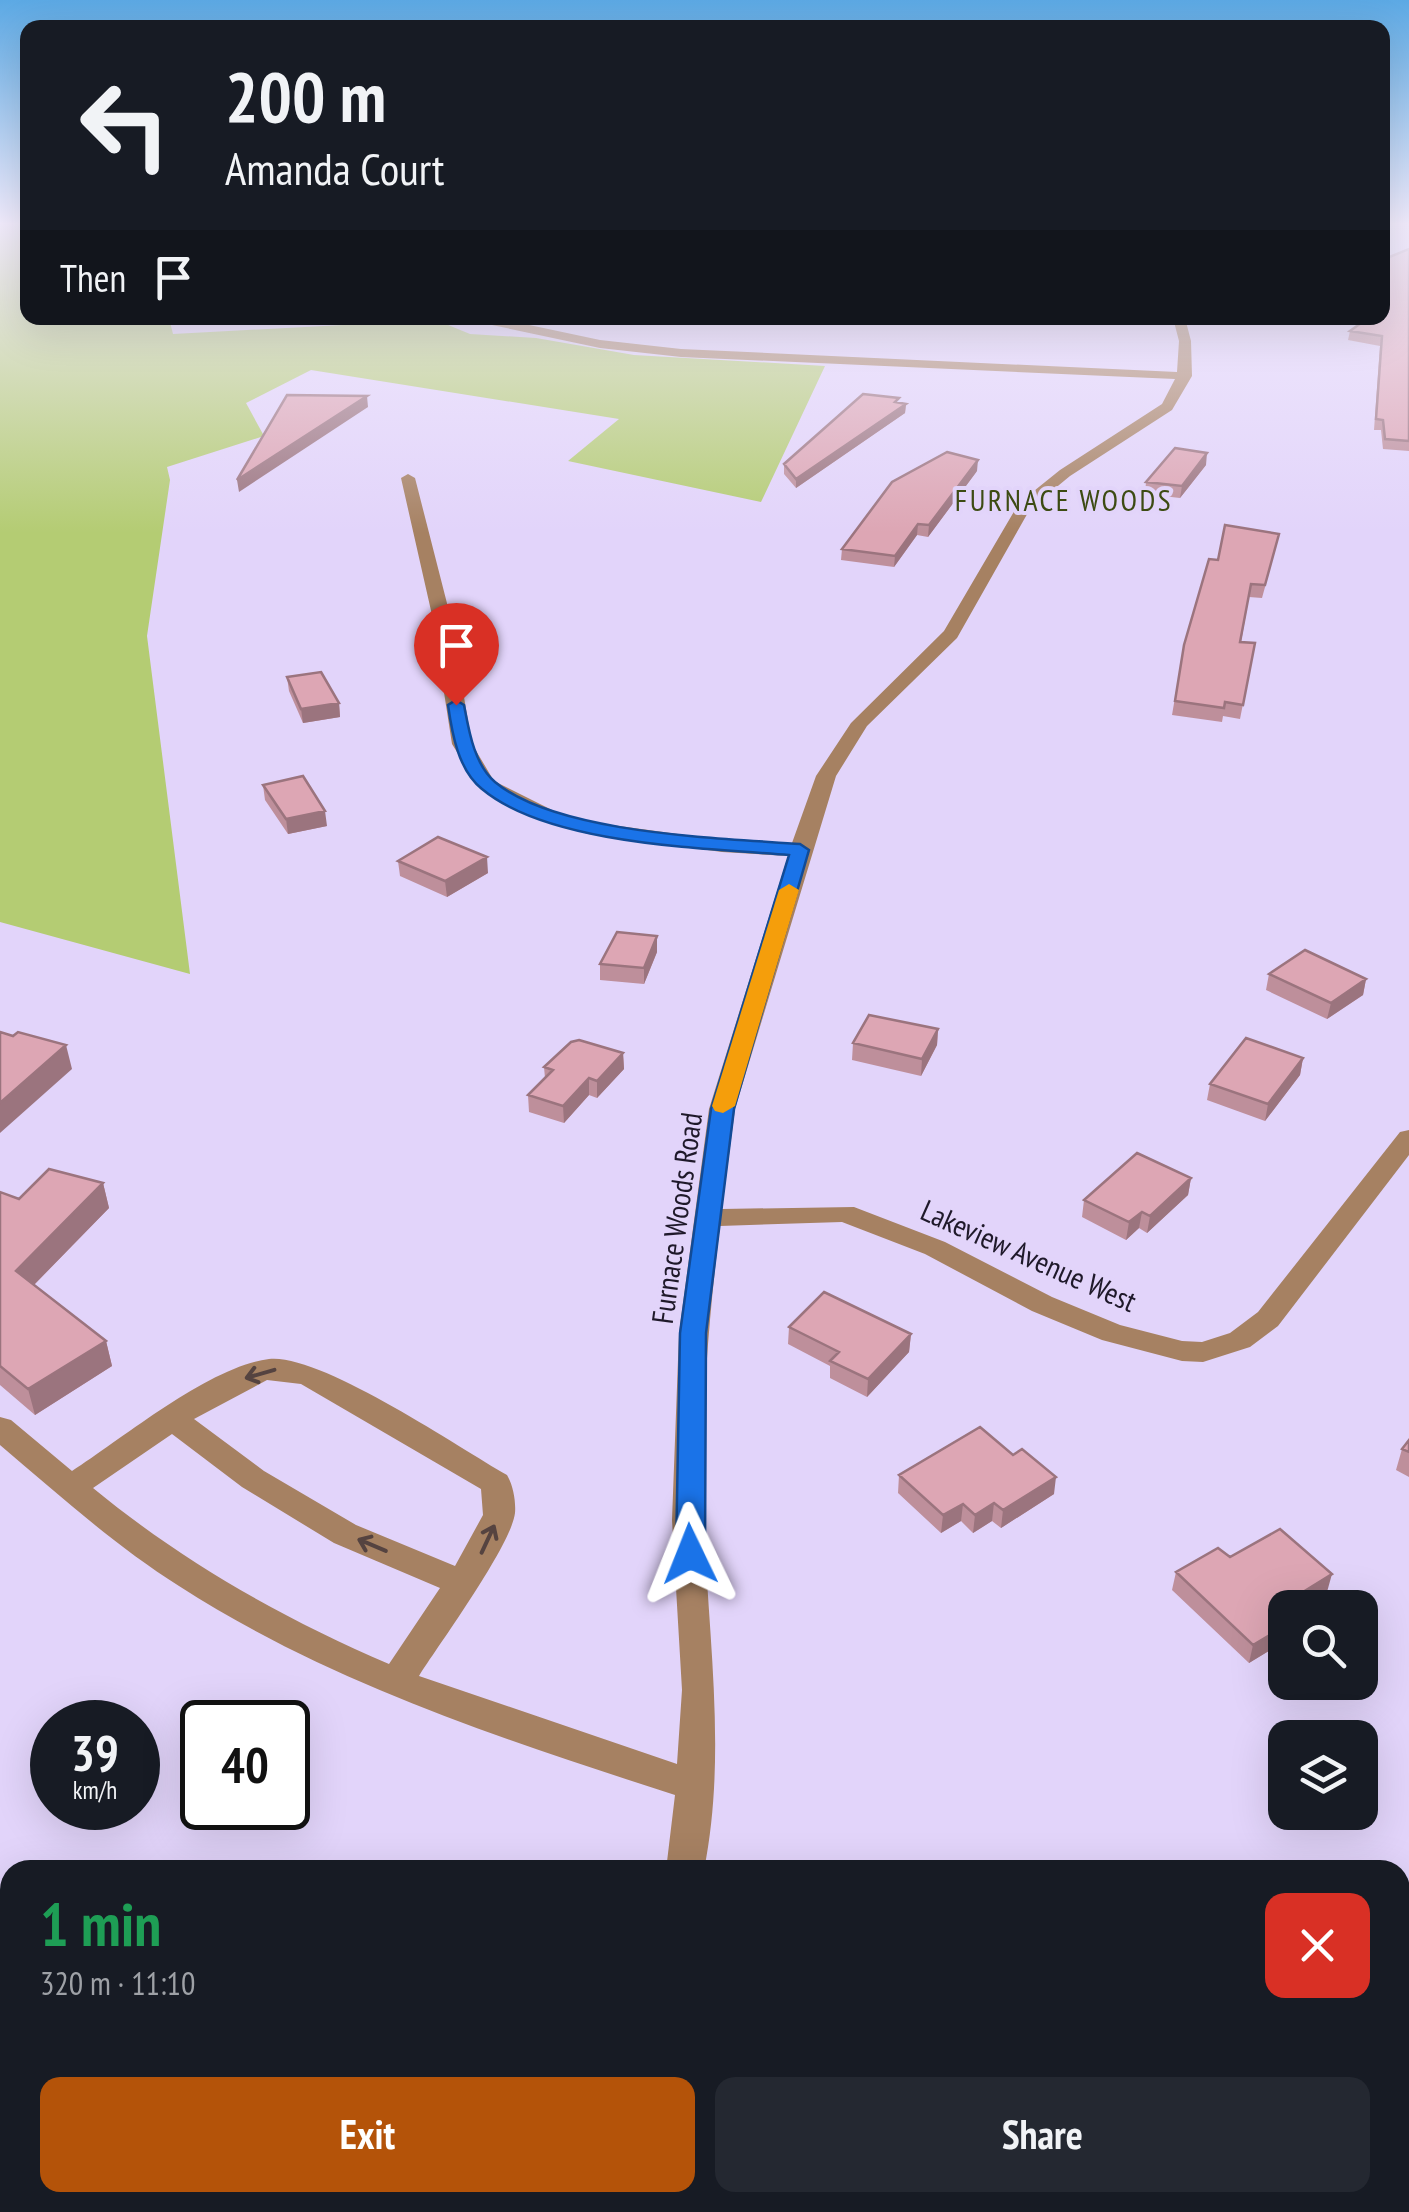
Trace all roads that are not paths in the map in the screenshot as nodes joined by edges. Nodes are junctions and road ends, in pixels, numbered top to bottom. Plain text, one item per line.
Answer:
1 (516, 326) edge
2 (1180, 326) edge
3 (1186, 376) junction
4 (408, 478) dead end
5 (800, 850) junction
6 (1409, 1138) edge
7 (708, 1218) junction
8 (174, 1420) junction
9 (0, 1428) edge
10 (70, 1488) junction
11 (462, 1583) junction
12 (397, 1680) junction
13 (693, 1785) junction
14 (687, 1860) edge

1 - 3 street
2 - 3 street
3 - 5 street, Furnace Woods Road
4 - 5 street
5 - 7 street, Furnace Woods Road
6 - 7 street, Lakeview Avenue West
7 - 13 street, Furnace Woods Road
8 - 10 street
11 -> 8 street
11 -> 8 street
9 - 10 street
10 - 12 street
11 - 12 street
12 - 13 street
13 - 14 street, Furnace Woods Road

